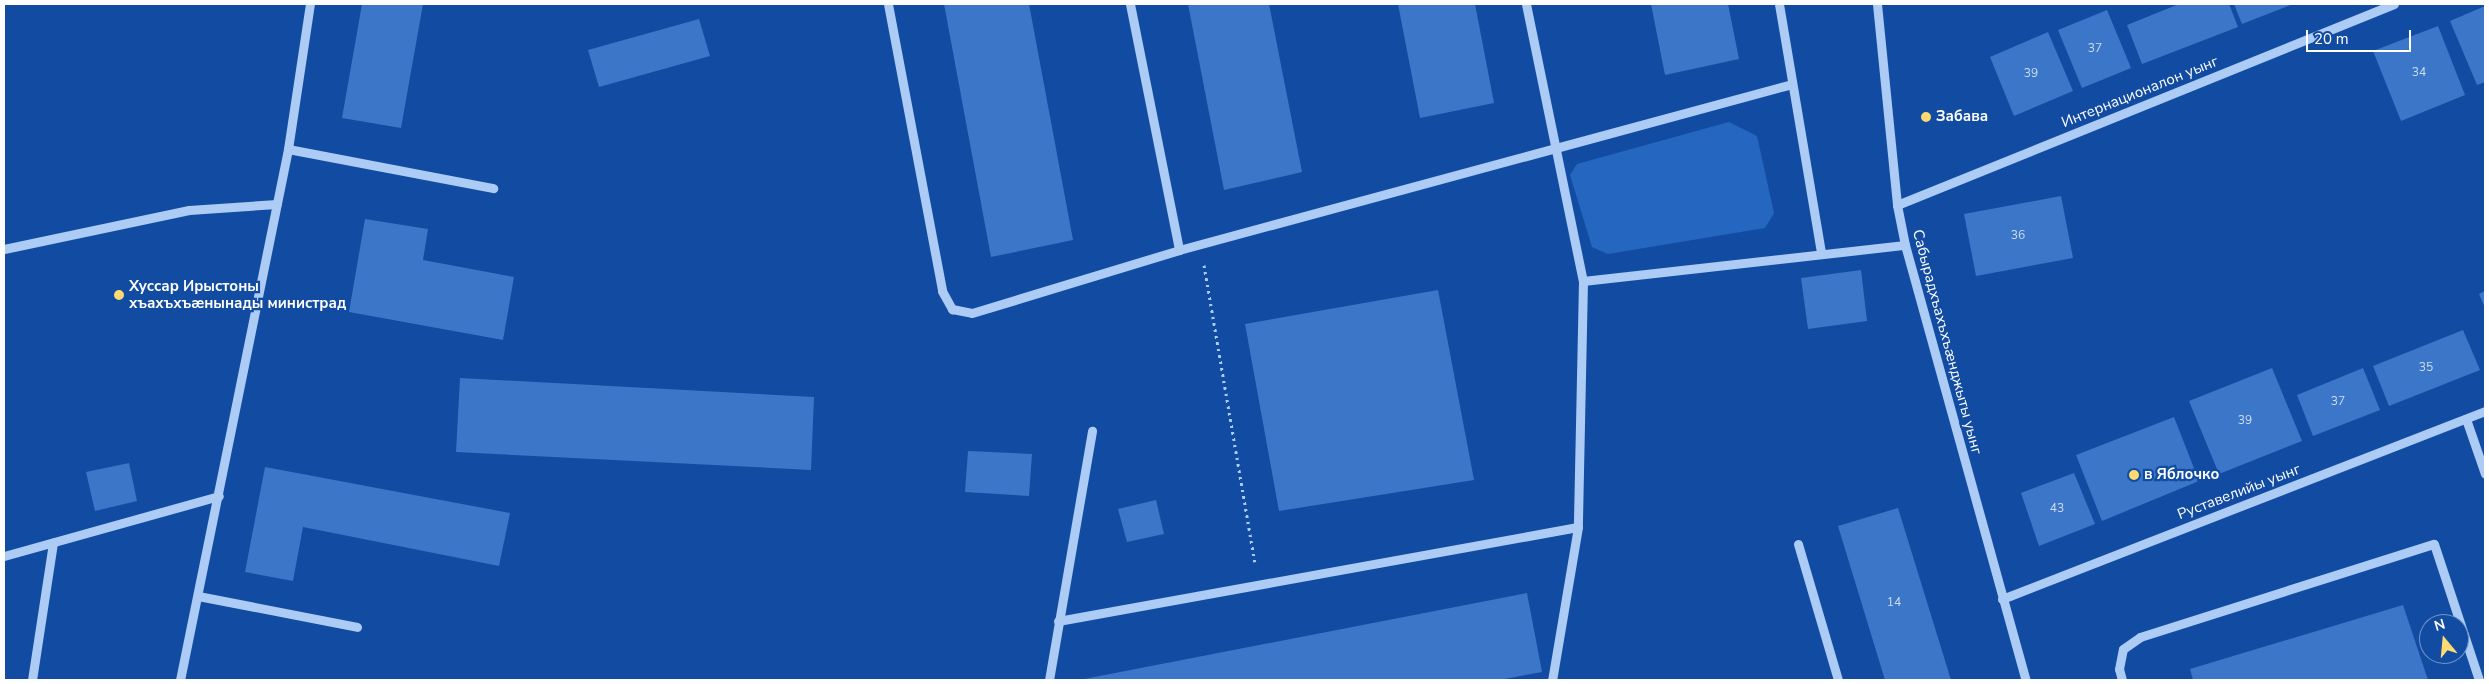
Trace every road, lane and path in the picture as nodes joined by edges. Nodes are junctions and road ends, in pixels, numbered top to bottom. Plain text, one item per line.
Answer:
1 (310, 4) edge
2 (888, 4) edge
3 (1130, 4) edge
4 (1526, 4) edge
5 (1779, 4) edge
6 (1877, 4) edge
7 (2394, 4) edge
8 (1792, 84) junction
9 (288, 149) junction
10 (1556, 149) junction
11 (493, 188) dead end
12 (277, 204) junction
13 (1897, 205) junction
14 (1200, 244) junction
15 (1905, 245) junction
16 (4, 249) edge
17 (1179, 250) junction
18 (1821, 252) junction
19 (1584, 281) junction
20 (2485, 411) edge
21 (2466, 419) junction
22 (1092, 431) dead end
23 (2485, 474) edge
24 (218, 496) junction
25 (1578, 527) junction
26 (53, 543) junction
27 (1798, 544) dead end
28 (4, 556) edge
29 (1259, 585) junction
30 (198, 596) junction
31 (2002, 599) junction
32 (1058, 621) junction
33 (357, 627) dead end
34 (32, 680) edge
35 (180, 680) edge
36 (1049, 680) edge
37 (1552, 680) edge
38 (1838, 680) edge
39 (2026, 680) edge
40 (2122, 680) edge
41 (2479, 680) edge

1 - 9 street
2 - 17 street
3 - 17 street
4 - 10 street
5 - 8 street
6 - 13 street, Сабырадхъахъхъæнджыты уынг
7 - 13 street, Интернационалон уынг
8 - 10 street
8 - 18 street
9 - 11 street
9 - 12 street
10 - 14 street
10 - 19 street
12 - 16 street
12 - 24 street
13 - 15 street, Сабырадхъахъхъæнджыты уынг
14 - 17 street
14 - 29 path
15 - 18 street
15 - 31 street, Сабырадхъахъхъæнджыты уынг
18 - 19 street
19 - 25 street
20 - 21 street, Руставелийы уынг
21 - 23 street
21 - 31 street, Руставелийы уынг
22 - 32 street
24 - 26 street
24 - 30 street
25 - 29 street
25 - 37 street
26 - 28 street
26 - 34 street
27 - 38 street
29 - 32 street
30 - 33 street
30 - 35 street
31 - 39 street, Сабырадхъахъхъæнджыты уынг
32 - 36 street
40 - 41 street

